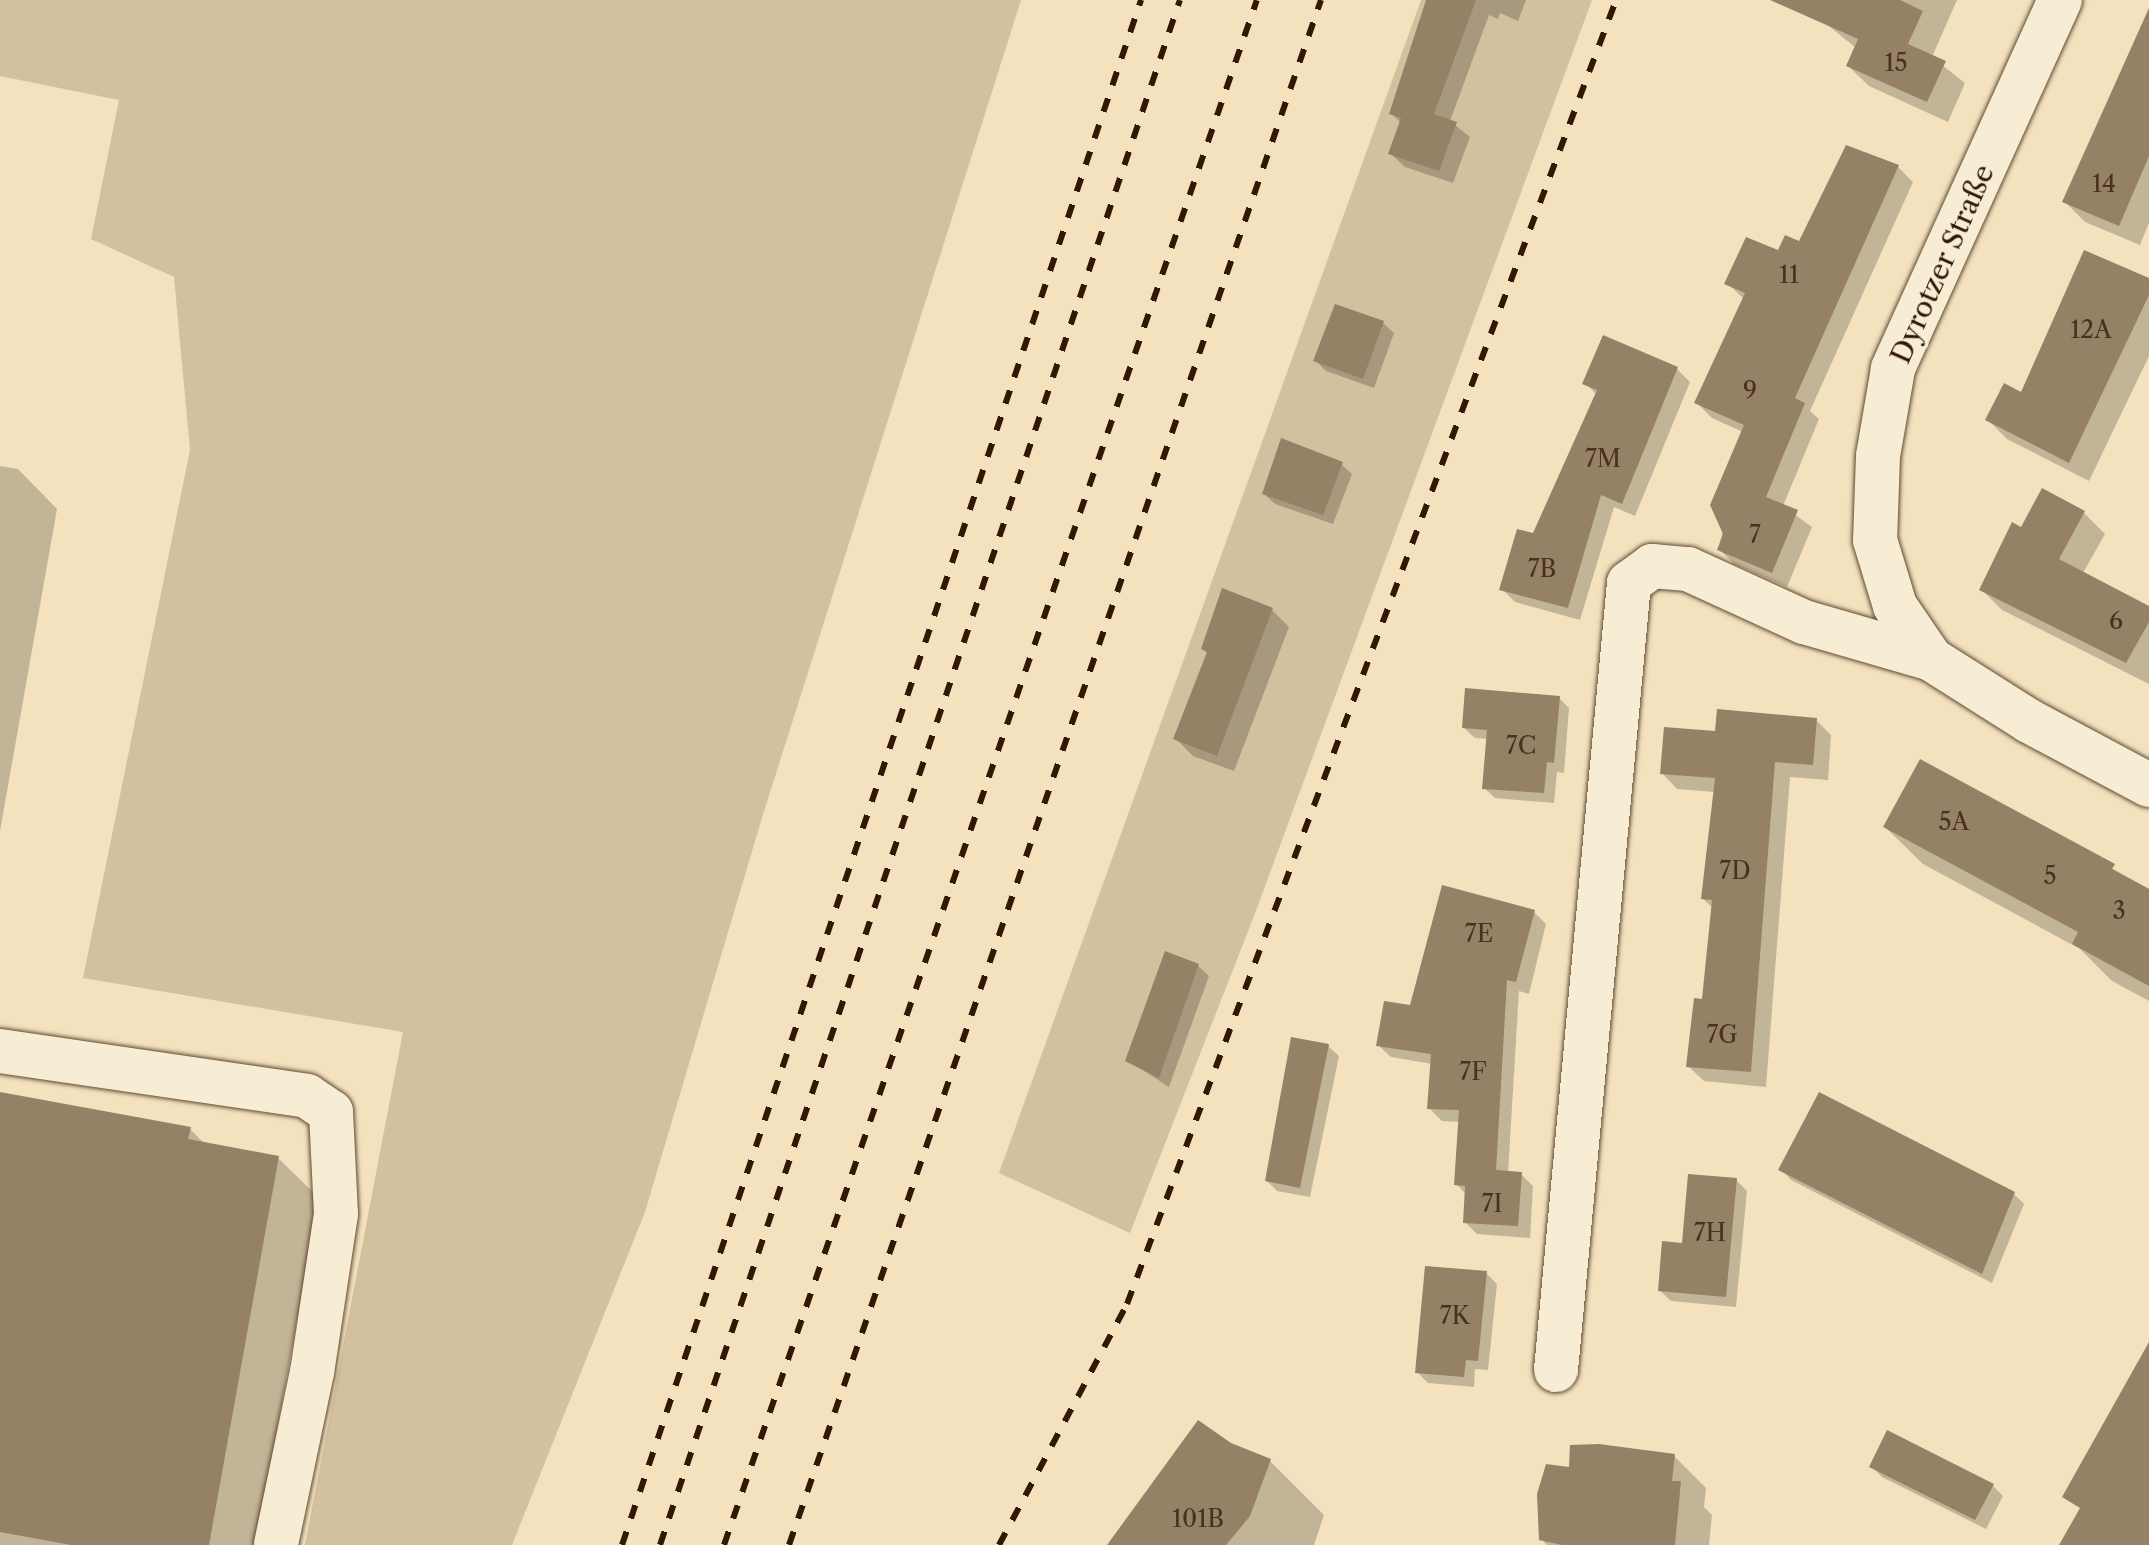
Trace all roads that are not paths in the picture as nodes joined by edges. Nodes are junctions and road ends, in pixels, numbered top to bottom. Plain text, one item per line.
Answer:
1 (2060, 0) edge
2 (1931, 659) junction
3 (2149, 785) edge
4 (0, 1051) edge
5 (1556, 1370) dead end
6 (276, 1545) edge

1 - 2 street, Dyrotzer Straße
2 - 3 street, Dyrotzer Straße
2 - 5 street
4 - 6 street

